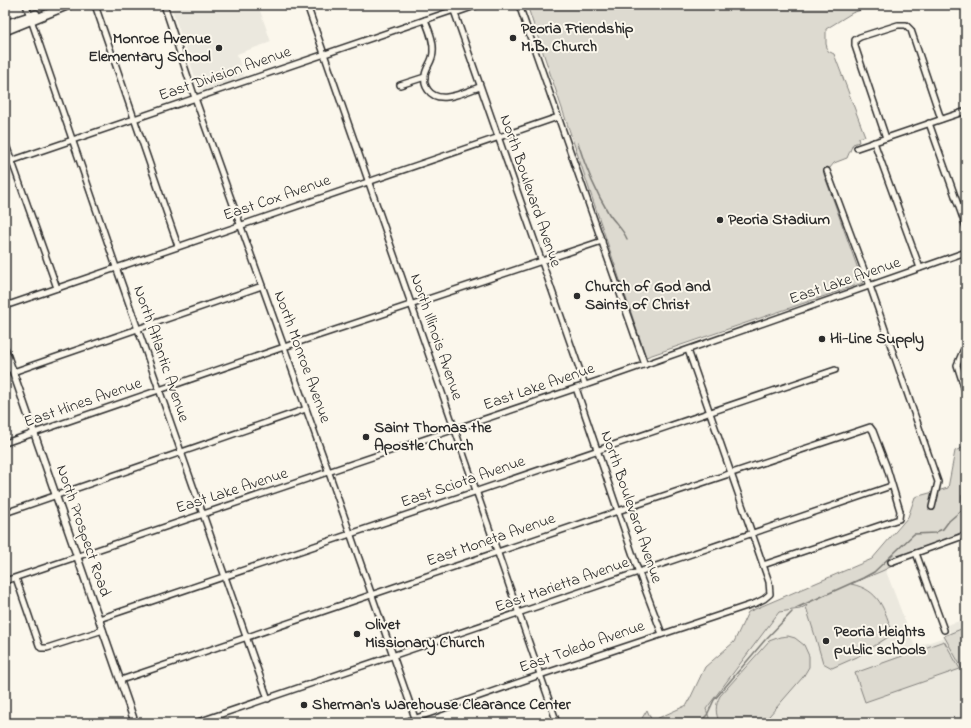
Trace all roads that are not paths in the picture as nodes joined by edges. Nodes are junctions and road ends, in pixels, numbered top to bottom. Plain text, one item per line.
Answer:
1 (26, 5) edge
2 (68, 5) edge
3 (95, 5) edge
4 (164, 5) edge
5 (307, 5) edge
6 (478, 5) edge
7 (519, 5) edge
8 (453, 9) edge
9 (30, 18) junction
10 (425, 20) junction
11 (5, 24) edge
12 (5, 31) edge
13 (324, 53) junction
14 (425, 77) junction
15 (400, 85) dead end
16 (480, 87) junction
17 (195, 98) junction
18 (966, 111) edge
19 (558, 117) junction
20 (133, 119) junction
21 (941, 119) junction
22 (929, 123) junction
23 (498, 138) junction
24 (886, 138) junction
25 (73, 139) junction
26 (5, 142) edge
27 (874, 142) junction
28 (857, 148) dead end
29 (12, 161) junction
30 (5, 163) edge
31 (826, 171) dead end
32 (368, 181) junction
33 (241, 225) junction
34 (966, 227) edge
35 (602, 241) junction
36 (178, 246) junction
37 (966, 252) edge
38 (541, 261) junction
39 (116, 267) junction
40 (920, 268) junction
41 (262, 286) junction
42 (870, 286) junction
43 (57, 288) junction
44 (411, 305) junction
45 (5, 306) edge
46 (138, 329) junction
47 (284, 348) junction
48 (5, 349) edge
49 (688, 350) junction
50 (966, 350) edge
51 (645, 365) junction
52 (5, 370) edge
53 (12, 370) junction
54 (835, 370) dead end
55 (585, 385) junction
56 (576, 388) junction
57 (160, 390) junction
58 (966, 393) edge
59 (306, 410) junction
60 (709, 413) junction
61 (454, 430) junction
62 (35, 433) junction
63 (5, 443) edge
64 (597, 450) junction
65 (182, 452) junction
66 (329, 473) junction
67 (731, 473) junction
68 (891, 486) junction
69 (476, 491) junction
70 (56, 495) junction
71 (932, 507) dead end
72 (618, 511) junction
73 (5, 513) edge
74 (204, 514) junction
75 (752, 533) junction
76 (350, 534) junction
77 (966, 535) edge
78 (497, 552) junction
79 (916, 553) junction
80 (78, 557) junction
81 (891, 562) dead end
82 (763, 565) junction
83 (639, 572) junction
84 (226, 576) junction
85 (16, 578) junction
86 (5, 581) edge
87 (372, 595) junction
88 (519, 613) junction
89 (99, 619) junction
90 (103, 630) junction
91 (944, 630) dead end
92 (662, 634) junction
93 (247, 636) junction
94 (393, 656) junction
95 (540, 675) junction
96 (121, 680) junction
97 (268, 698) junction
98 (415, 718) junction
99 (135, 723) edge
100 (195, 723) edge
101 (402, 723) edge
102 (557, 723) edge

1 - 9 street, North Atlantic Avenue
2 - 9 highway
3 - 20 street
4 - 17 street, North Monroe Avenue
5 - 13 street, North Illinois Avenue
6 - 8 street, East Division Avenue
7 - 19 street
8 - 10 street, East Division Avenue
8 - 16 street, North Boulevard Avenue
9 - 11 highway
9 - 12 highway
9 - 25 street, North Atlantic Avenue
10 - 13 street, East Division Avenue
10 - 14 street
13 - 17 street, East Division Avenue
13 - 32 street, North Illinois Avenue
14 - 15 street
14 - 16 street
16 - 23 street, North Boulevard Avenue
17 - 20 street, East Division Avenue
17 - 33 street, North Monroe Avenue
18 - 21 street
19 - 23 street, East Cox Avenue
19 - 35 street
20 - 25 street, East Division Avenue
20 - 36 street
21 - 22 street
21 - 24 street
22 - 24 street
22 - 34 street
23 - 32 street, East Cox Avenue
23 - 38 street, North Boulevard Avenue
24 - 27 street
25 - 29 street, East Division Avenue
25 - 39 street, North Atlantic Avenue
26 - 29 street
27 - 28 street
27 - 40 street
29 - 30 street, East Division Avenue
29 - 43 street
31 - 42 street
32 - 33 street, East Cox Avenue
32 - 44 street, North Illinois Avenue
33 - 36 street, East Cox Avenue
33 - 41 street, North Monroe Avenue
35 - 38 street, East Hines Avenue
35 - 51 street
36 - 39 street, East Cox Avenue
37 - 40 street, East Lake Avenue
38 - 44 street, East Hines Avenue
38 - 55 street, North Boulevard Avenue
39 - 43 street, East Cox Avenue
39 - 46 street, North Atlantic Avenue
40 - 42 street, East Lake Avenue
41 - 46 street
41 - 47 street, North Monroe Avenue
42 - 49 street, East Lake Avenue
42 - 71 street
43 - 45 street, East Cox Avenue
44 - 47 street, East Hines Avenue
44 - 61 street, North Illinois Avenue
46 - 53 street
46 - 57 street, North Atlantic Avenue
47 - 57 street, East Hines Avenue
47 - 59 street, North Monroe Avenue
48 - 53 main road, North Prospect Road
49 - 51 street, East Lake Avenue
49 - 60 street
50 - 58 street
51 - 55 street, East Lake Avenue
52 - 53 street
53 - 62 main road, North Prospect Road
54 - 60 street, East Sciota Avenue
55 - 56 street, East Lake Avenue
56 - 61 street, East Lake Avenue
56 - 64 street, North Boulevard Avenue
57 - 62 street, East Hines Avenue
57 - 65 street, North Atlantic Avenue
59 - 65 street
59 - 66 street, North Monroe Avenue
60 - 64 street, East Sciota Avenue
60 - 67 street
61 - 66 street, East Lake Avenue
61 - 69 street, North Illinois Avenue
62 - 63 street, East Hines Avenue
62 - 70 main road, North Prospect Road
64 - 69 street, East Sciota Avenue
64 - 72 street, North Boulevard Avenue
65 - 70 street
65 - 74 street, North Atlantic Avenue
66 - 74 street, East Lake Avenue
66 - 76 street, North Monroe Avenue
67 - 68 street, East Moneta Avenue
67 - 72 street, East Moneta Avenue
67 - 75 street
68 - 75 street, East Marietta Avenue
68 - 82 street
69 - 76 street, East Sciota Avenue
69 - 78 street, North Illinois Avenue
70 - 73 street
70 - 80 main road, North Prospect Road
72 - 78 street, East Moneta Avenue
72 - 83 street, North Boulevard Avenue
74 - 80 street, East Lake Avenue
74 - 84 street, North Atlantic Avenue
75 - 82 street
75 - 83 street, East Marietta Avenue
76 - 84 street, East Sciota Avenue
76 - 87 street, North Monroe Avenue
77 - 79 street
78 - 87 street, East Moneta Avenue
78 - 88 street, North Illinois Avenue
79 - 81 street
79 - 91 street
80 - 85 street, East Lake Avenue
80 - 89 main road, North Prospect Road
82 - 92 street, East Toledo Avenue
83 - 88 street, East Marietta Avenue
83 - 92 street, North Boulevard Avenue
84 - 89 street, East Sciota Avenue
84 - 93 street, North Atlantic Avenue
85 - 86 street, East Lake Avenue
85 - 90 street
87 - 93 street, East Moneta Avenue
87 - 94 street, North Monroe Avenue
88 - 94 street, East Marietta Avenue
88 - 95 street, North Illinois Avenue
89 - 90 main road, North Prospect Road
90 - 96 main road, North Prospect Road
92 - 95 street, East Toledo Avenue
93 - 96 street, East Moneta Avenue
93 - 97 street, North Atlantic Avenue
94 - 97 street, East Marietta Avenue
94 - 98 street, North Monroe Avenue
95 - 98 street, East Toledo Avenue
95 - 102 street, North Illinois Avenue
96 - 99 main road, North Prospect Road
97 - 100 street, East Marietta Avenue
98 - 101 street, East Toledo Avenue

